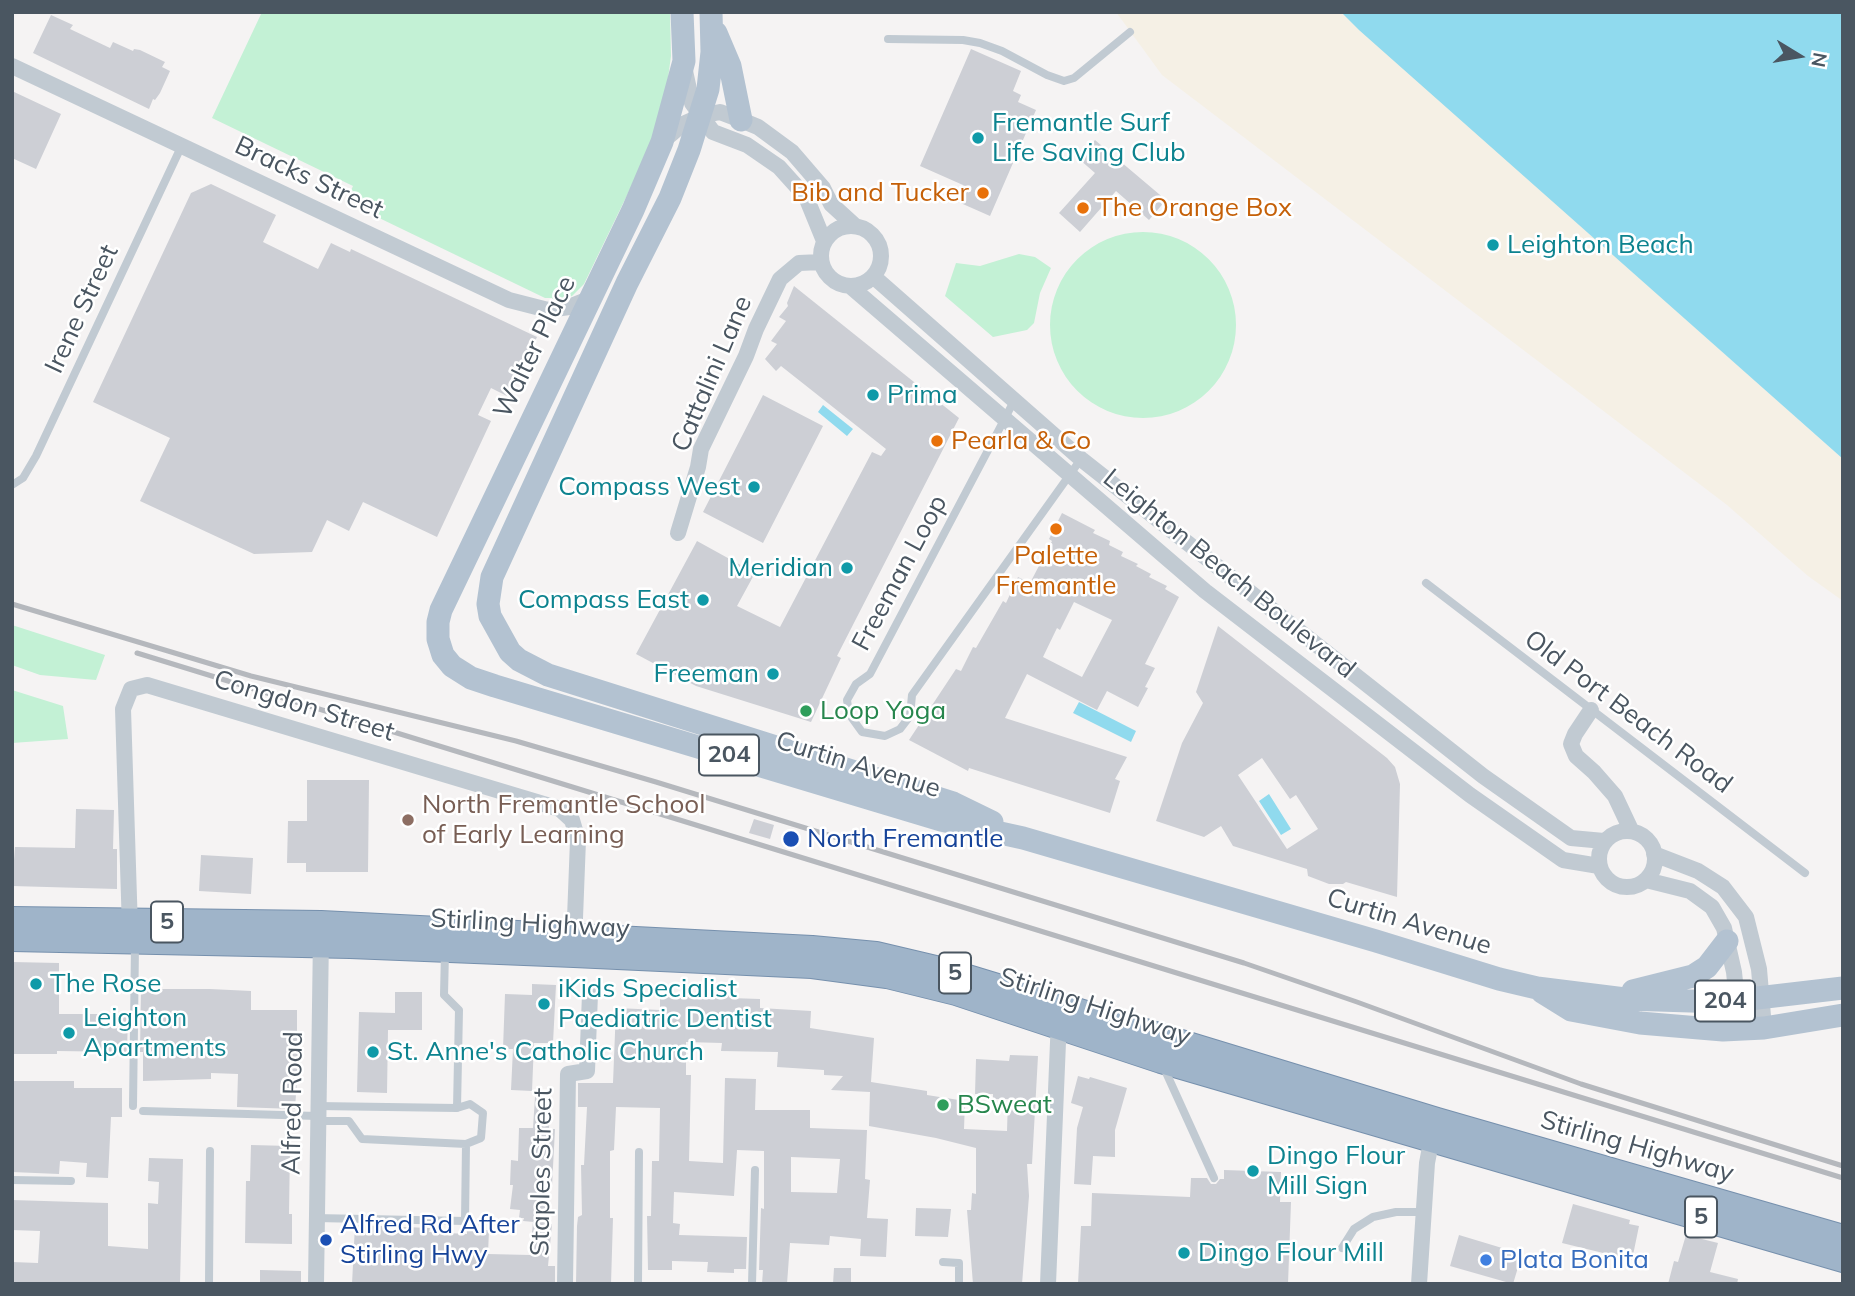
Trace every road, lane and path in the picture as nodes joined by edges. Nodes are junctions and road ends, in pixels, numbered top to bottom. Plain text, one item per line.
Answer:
1 (682, 12) edge
2 (712, 18) edge
3 (1130, 32) dead end
4 (888, 39) dead end
5 (684, 61) junction
6 (12, 66) edge
7 (701, 116) junction
8 (741, 120) junction
9 (662, 142) junction
10 (182, 145) junction
11 (854, 225) junction
12 (824, 241) junction
13 (821, 262) junction
14 (874, 277) junction
15 (850, 286) junction
16 (590, 299) junction
17 (1015, 400) junction
18 (1005, 419) junction
19 (1081, 458) junction
20 (1068, 475) junction
21 (12, 485) edge
22 (678, 533) dead end
23 (1426, 583) dead end
24 (443, 656) joint
25 (1591, 710) junction
26 (1483, 776) junction
27 (1470, 795) junction
28 (1632, 830) junction
29 (1023, 838) junction
30 (1604, 841) junction
31 (1654, 854) junction
32 (1598, 866) junction
33 (1805, 873) dead end
34 (1646, 880) junction
35 (12, 919) edge
36 (132, 935) junction
37 (321, 935) junction
38 (12, 939) edge
39 (1727, 942) junction
40 (574, 946) junction
41 (444, 949) junction
42 (1537, 988) junction
43 (1843, 988) edge
44 (590, 993) dead end
45 (1606, 997) junction
46 (1762, 998) junction
47 (1737, 1000) junction
48 (1843, 1015) edge
49 (1059, 1016) junction
50 (1764, 1028) junction
51 (1740, 1029) junction
52 (1164, 1050) junction
53 (133, 1106) dead end
54 (457, 1108) junction
55 (143, 1111) dead end
56 (317, 1114) junction
57 (1434, 1130) junction
58 (466, 1144) junction
59 (209, 1151) dead end
60 (639, 1152) dead end
61 (755, 1170) dead end
62 (1214, 1178) dead end
63 (12, 1180) edge
64 (71, 1181) dead end
65 (1423, 1212) junction
66 (316, 1218) junction
67 (1843, 1237) edge
68 (1342, 1248) dead end
69 (1843, 1260) edge
70 (943, 1262) dead end
71 (209, 1284) edge
72 (316, 1284) edge
73 (565, 1284) edge
74 (638, 1284) edge
75 (752, 1284) edge
76 (959, 1284) edge
77 (1048, 1284) edge
78 (1419, 1284) edge

1 - 5 main road, 204
2 - 7 main road, 204
2 - 8 main road
3 - 4 lane
5 - 7 street
5 - 9 main road, Walter Place / 204
6 - 10 street, Bracks Street
7 - 8 street
7 - 9 street
7 - 12 street
7 - 29 main road, Curtin Avenue / 204
8 - 11 street
9 - 16 main road, Walter Place / 204
10 - 16 street, Bracks Street
10 - 21 lane, Irene Street
11 - 12 street
11 - 14 street
12 - 13 street
13 - 15 street
13 - 22 street, Cattalini Lane
14 - 15 street
14 - 17 street, Leighton Beach Boulevard
15 - 18 street, Leighton Beach Boulevard
16 - 24 main road, Walter Place / 204
17 - 18 lane, Freeman Loop
17 - 19 street, Leighton Beach Boulevard
18 - 20 street, Leighton Beach Boulevard
18 - 20 lane, Freeman Loop
19 - 20 lane, Freeman Loop
19 - 26 street, Leighton Beach Boulevard
20 - 27 street, Leighton Beach Boulevard
23 - 25 lane, Old Port Beach Road
24 - 29 main road, Curtin Avenue / 204
25 - 28 street
25 - 33 lane, Old Port Beach Road
26 - 27 lane
26 - 30 street, Leighton Beach Boulevard
27 - 32 street, Leighton Beach Boulevard
28 - 30 street, Leighton Beach Boulevard
28 - 31 street
29 - 42 main road, Curtin Avenue / 204
30 - 32 street
31 - 34 street
31 - 46 street
32 - 34 street, Leighton Beach Boulevard
34 - 39 street, Leighton Beach Boulevard
35 - 36 highway, Stirling Highway / 5
36 - 37 highway, Stirling Highway / 5
36 - 38 highway, Stirling Highway / 5
36 - 40 street, Congdon Street
36 - 53 lane
37 - 40 highway, Stirling Highway / 5
37 - 41 highway, Stirling Highway / 5
37 - 56 street, Alfred Road
39 - 45 main road
39 - 47 street, Leighton Beach Boulevard
40 - 41 highway, Stirling Highway / 5
40 - 49 highway, Stirling Highway / 5
41 - 54 lane
42 - 45 main road, Curtin Avenue / 204
42 - 51 main road, Curtin Avenue / 204
43 - 46 main road, Curtin Avenue / 204
44 - 73 street, Staples Street
45 - 47 main road, Curtin Avenue / 204
46 - 47 main road, Curtin Avenue / 204
46 - 50 street
47 - 51 street, Leighton Beach Boulevard
48 - 50 main road, Curtin Avenue / 204
49 - 52 highway, Stirling Highway / 5
49 - 77 street
50 - 51 main road, Curtin Avenue / 204
52 - 57 highway, Stirling Highway / 5
52 - 62 lane
54 - 56 lane
54 - 58 lane
55 - 56 lane
56 - 58 lane
56 - 66 street, Alfred Road
57 - 65 street
57 - 67 highway, Stirling Highway / 5
57 - 69 highway, Stirling Highway / 5
58 - 66 lane
59 - 71 lane
60 - 74 lane
61 - 75 lane
63 - 64 lane
65 - 68 lane
65 - 78 street
66 - 72 street, Alfred Road
70 - 76 lane

